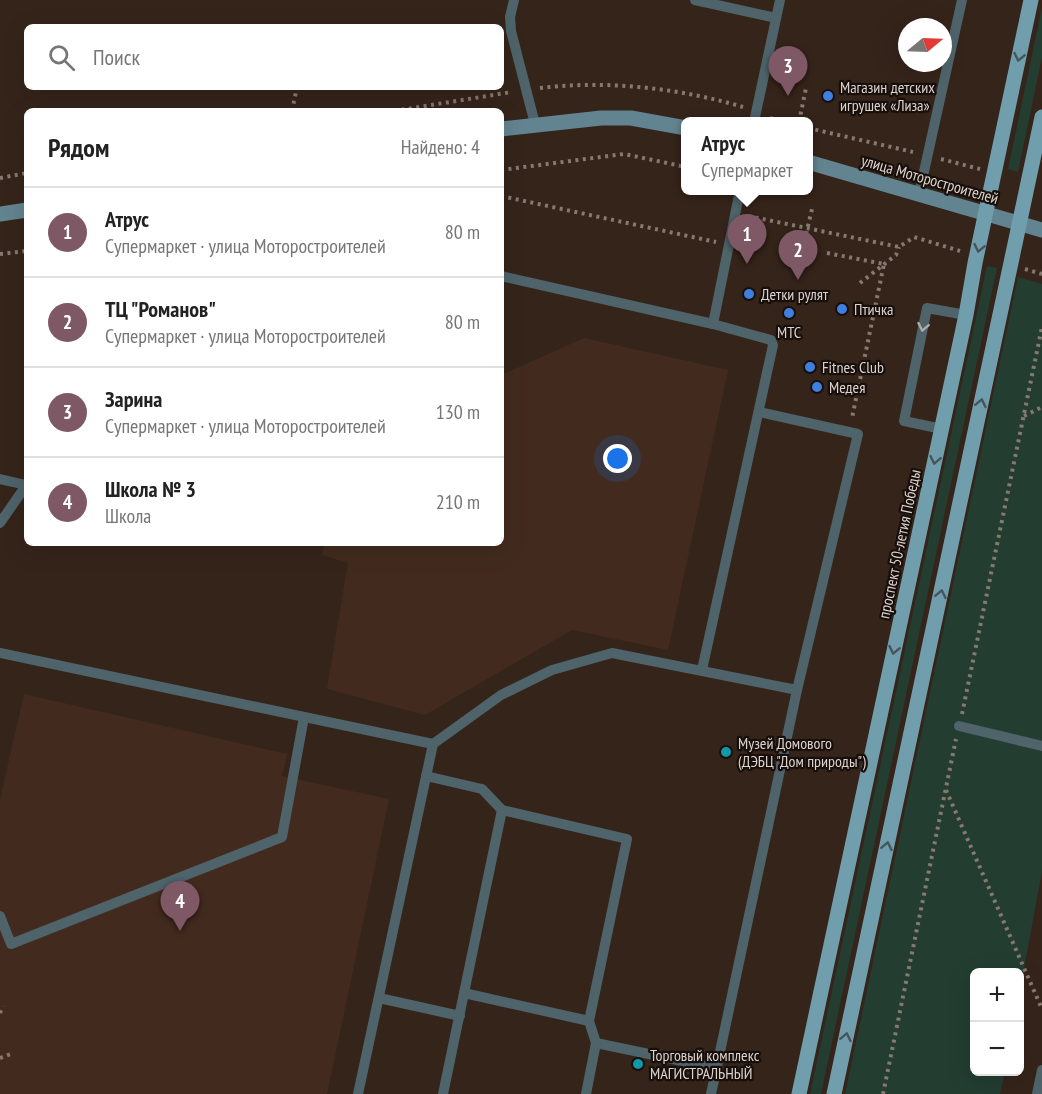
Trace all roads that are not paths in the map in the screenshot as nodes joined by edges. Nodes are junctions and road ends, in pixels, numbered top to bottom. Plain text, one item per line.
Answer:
1 (514, 0) edge
2 (695, 0) edge
3 (780, 0) edge
4 (962, 0) edge
5 (1031, 0) edge
6 (776, 18) junction
7 (755, 116) edge
8 (1042, 117) edge
9 (535, 124) junction
10 (681, 127) edge
11 (504, 129) edge
12 (813, 163) edge
13 (919, 194) junction
14 (739, 195) edge
15 (24, 210) edge
16 (0, 214) edge
17 (986, 214) junction
18 (1019, 224) junction
19 (1042, 230) edge
20 (504, 277) edge
21 (966, 315) junction
22 (713, 324) junction
23 (759, 412) junction
24 (942, 429) junction
25 (0, 479) edge
26 (24, 483) edge
27 (24, 488) edge
28 (0, 523) edge
29 (0, 653) edge
30 (702, 670) junction
31 (797, 690) junction
32 (304, 717) junction
33 (959, 726) dead end
34 (433, 744) junction
35 (1042, 746) edge
36 (426, 776) junction
37 (502, 810) junction
38 (0, 916) edge
39 (464, 993) junction
40 (379, 998) junction
41 (460, 1016) junction
42 (589, 1021) junction
43 (596, 1043) junction
44 (716, 1068) junction
45 (1042, 1070) edge
46 (358, 1094) edge
47 (443, 1094) edge
48 (586, 1094) edge
49 (711, 1094) edge
50 (799, 1094) edge
51 (834, 1094) edge
52 (1037, 1094) edge

1 - 9 lane
2 - 6 lane
3 - 6 lane
4 - 13 lane
5 -> 17 main road, проспект 50-летия Победы
6 - 7 lane
8 - 18 main road
9 - 10 street
9 - 11 street
12 - 13 street, улица Моторостроителей
13 - 17 street, улица Моторостроителей
14 - 22 lane
15 - 16 street
17 - 18 street, улица Моторостроителей
17 -> 21 main road, проспект 50-летия Победы
18 - 19 street, улица Моторостроителей
51 -> 18 main road
20 - 22 lane
21 - 24 main road, проспект 50-летия Победы
21 -> 24 lane
22 - 23 lane
23 - 30 lane
23 - 31 lane
24 -> 50 main road, проспект 50-летия Победы
25 - 26 lane
27 - 28 lane
29 - 32 lane
30 - 31 lane
30 - 34 lane
31 - 44 lane
32 - 34 lane
32 - 38 lane
33 - 35 lane
34 - 36 lane
36 - 37 lane
36 - 40 lane
37 - 39 lane
37 - 42 lane
39 - 41 lane
39 - 42 lane
40 - 41 lane
40 - 46 lane
41 - 47 lane
42 - 43 lane
43 - 44 lane
43 - 48 lane
44 - 49 lane
45 - 52 lane

